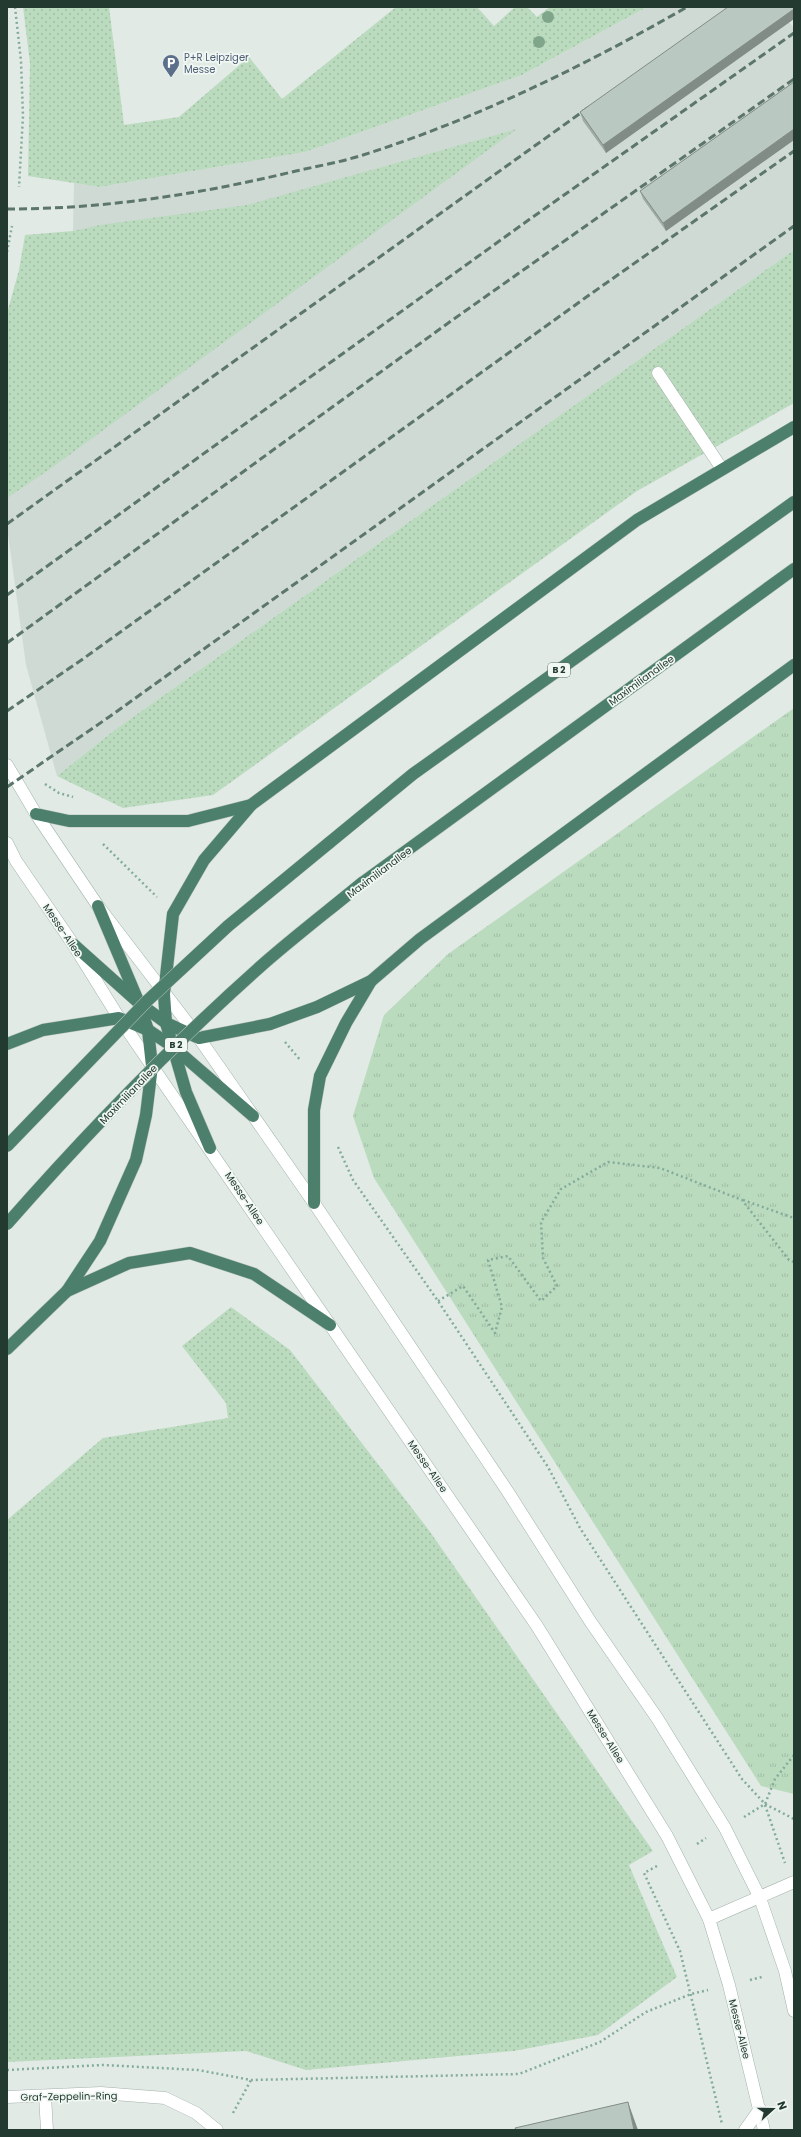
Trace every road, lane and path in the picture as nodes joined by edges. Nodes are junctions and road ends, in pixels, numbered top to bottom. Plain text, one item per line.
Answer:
1 (15, 7) edge
2 (18, 187) dead end
3 (12, 226) dead end
4 (7, 252) edge
5 (658, 373) dead end
6 (794, 427) edge
7 (722, 469) junction
8 (794, 502) edge
9 (794, 569) edge
10 (794, 665) edge
11 (7, 765) edge
12 (41, 781) dead end
13 (79, 798) dead end
14 (251, 805) junction
15 (36, 814) junction
16 (103, 840) dead end
17 (7, 842) edge
18 (158, 898) dead end
19 (98, 906) junction
20 (73, 944) junction
21 (371, 980) junction
22 (164, 994) junction
23 (139, 1003) junction
24 (119, 1018) junction
25 (166, 1024) junction
26 (148, 1030) junction
27 (199, 1038) junction
28 (282, 1039) dead end
29 (7, 1044) edge
30 (172, 1046) junction
31 (152, 1066) junction
32 (306, 1066) dead end
33 (253, 1116) junction
34 (338, 1145) dead end
35 (7, 1146) edge
36 (210, 1148) junction
37 (742, 1200) junction
38 (314, 1203) junction
39 (794, 1218) edge
40 (7, 1224) edge
41 (794, 1262) edge
42 (67, 1291) junction
43 (438, 1301) junction
44 (330, 1325) junction
45 (7, 1349) edge
46 (794, 1755) edge
47 (765, 1804) junction
48 (794, 1819) edge
49 (644, 1873) dead end
50 (793, 1882) edge
51 (760, 1898) junction
52 (709, 1919) junction
53 (691, 1994) junction
54 (794, 2010) edge
55 (7, 2070) edge
56 (251, 2080) junction
57 (45, 2096) junction
58 (7, 2097) edge
59 (760, 2108) junction
60 (230, 2118) dead end
61 (47, 2130) edge
62 (217, 2130) edge
63 (724, 2130) edge
64 (745, 2130) edge
65 (764, 2130) edge

1 - 2 path
3 - 4 path
5 - 7 main road
6 - 7 highway
7 - 14 highway
8 - 35 highway, B 2, bridge
9 - 40 highway, Maximilianallee / B 2, bridge
10 - 21 highway
11 - 15 main road
12 - 13 path
14 - 15 highway
14 - 22 highway
15 - 19 main road
16 - 18 path
17 - 20 main road, Messe-Allee
19 - 22 main road
19 - 23 highway
20 - 23 highway
20 - 24 main road, Messe-Allee
21 - 27 highway
21 - 38 highway
22 - 25 highway
22 - 27 main road
23 - 25 highway
23 - 26 highway
24 - 26 highway
24 - 29 highway
24 - 31 main road, Messe-Allee
25 - 27 highway
25 - 30 highway
26 - 30 highway
26 - 31 highway
27 - 33 main road
28 - 32 path
30 - 33 highway
30 - 36 highway
31 - 36 main road, Messe-Allee
31 - 42 highway
33 - 38 main road
34 - 43 path
36 - 44 main road, Messe-Allee
37 - 39 path
37 - 41 path
37 - 43 path
38 - 51 main road
42 - 44 highway
42 - 45 highway
43 - 47 path
44 - 52 main road, Messe-Allee
46 - 47 path
47 - 48 path
47 - 50 path
49 - 53 path
50 - 51 main road
51 - 52 main road
51 - 54 main road
52 - 59 main road, Messe-Allee
53 - 56 path
53 - 63 path
55 - 56 path
56 - 60 path
57 - 58 main road, Graf-Zeppelin-Ring
57 - 61 main road
57 - 62 main road, Graf-Zeppelin-Ring
59 - 64 main road
59 - 65 main road, Messe-Allee

